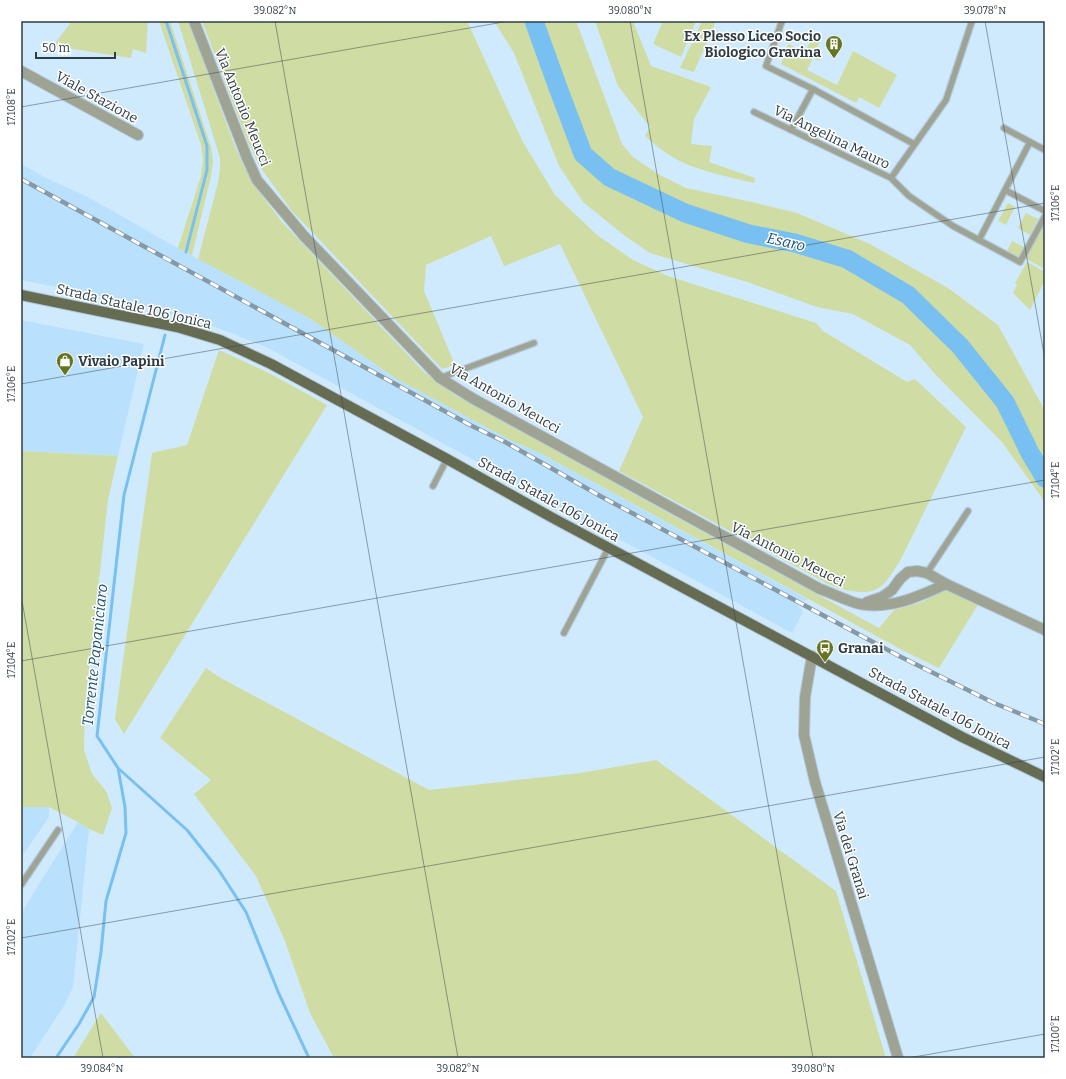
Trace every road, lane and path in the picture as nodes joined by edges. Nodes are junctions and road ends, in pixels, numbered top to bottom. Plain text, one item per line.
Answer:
1 (194, 21) edge
2 (782, 21) edge
3 (972, 21) edge
4 (21, 71) edge
5 (813, 89) junction
6 (754, 112) dead end
7 (1004, 128) dead end
8 (791, 130) junction
9 (138, 136) dead end
10 (1030, 142) junction
11 (914, 144) junction
12 (1045, 150) edge
13 (891, 178) junction
14 (1005, 190) junction
15 (1045, 211) edge
16 (1045, 216) edge
17 (979, 240) junction
18 (21, 295) edge
19 (534, 342) dead end
20 (440, 378) junction
21 (447, 459) junction
22 (433, 486) dead end
23 (968, 511) dead end
24 (609, 547) junction
25 (927, 573) junction
26 (946, 584) junction
27 (859, 604) junction
28 (1045, 630) edge
29 (564, 633) dead end
30 (812, 656) junction
31 (1045, 777) edge
32 (58, 830) dead end
33 (21, 885) edge
34 (898, 1058) edge

1 - 20 street, Via Antonio Meucci
2 - 5 lane
3 - 11 lane
4 - 9 street, Viale Stazione
5 - 8 lane
5 - 11 lane
6 - 8 lane, Via Angelina Mauro
7 - 10 lane
8 - 13 lane, Via Angelina Mauro
10 - 12 lane
10 - 14 lane
11 - 13 lane
13 - 17 lane, Via Angelina Mauro
14 - 15 lane
14 - 17 lane
16 - 17 lane, Via Angelina Mauro
18 - 21 main road, Strada Statale 106 Jonica
19 - 20 lane
20 - 27 street, Via Antonio Meucci
21 - 22 lane
21 - 24 main road, Strada Statale 106 Jonica
23 - 25 lane
24 - 29 lane
24 - 30 main road, Strada Statale 106 Jonica
25 - 26 street
25 - 27 street
26 - 27 street, Via Antonio Meucci
26 - 28 street
30 - 31 main road, Strada Statale 106 Jonica
30 - 34 street, Via dei Granai
32 - 33 lane

